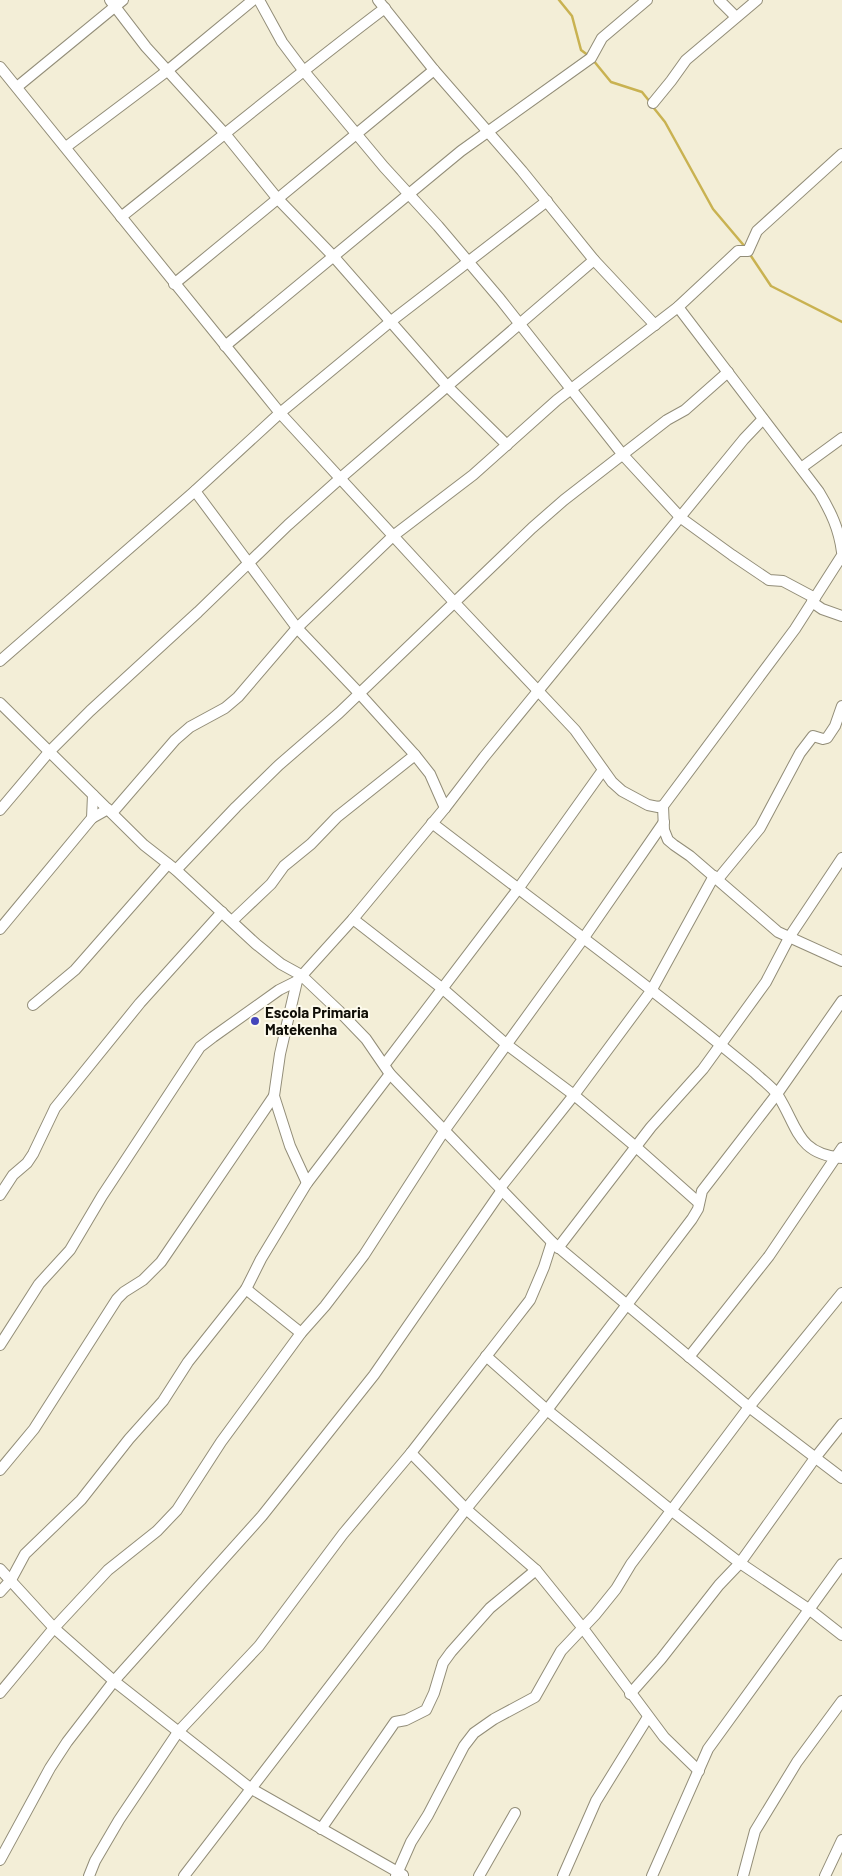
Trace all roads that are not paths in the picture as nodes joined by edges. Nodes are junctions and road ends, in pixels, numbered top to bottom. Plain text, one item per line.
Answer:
1 (253, 0) edge
2 (259, 0) edge
3 (646, 0) edge
4 (719, 0) edge
5 (757, 0) edge
6 (116, 2) edge
7 (381, 4) edge
8 (736, 17) junction
9 (0, 67) edge
10 (303, 70) junction
11 (434, 70) junction
12 (167, 71) junction
13 (17, 87) junction
14 (653, 103) dead end
15 (488, 131) junction
16 (356, 133) junction
17 (226, 135) junction
18 (66, 147) junction
19 (842, 154) edge
20 (408, 195) junction
21 (277, 198) junction
22 (547, 201) junction
23 (121, 217) junction
24 (334, 256) junction
25 (594, 260) junction
26 (467, 261) junction
27 (174, 284) junction
28 (678, 307) junction
29 (390, 322) junction
30 (520, 323) junction
31 (655, 325) junction
32 (225, 346) junction
33 (728, 372) junction
34 (447, 386) junction
35 (572, 389) junction
36 (280, 413) junction
37 (763, 420) junction
38 (842, 438) edge
39 (506, 445) junction
40 (623, 455) junction
41 (801, 468) junction
42 (339, 479) junction
43 (195, 491) junction
44 (681, 518) junction
45 (393, 536) junction
46 (842, 556) edge
47 (248, 564) junction
48 (814, 600) junction
49 (455, 603) junction
50 (842, 616) edge
51 (297, 628) junction
52 (0, 661) edge
53 (538, 691) junction
54 (359, 693) junction
55 (0, 703) edge
56 (842, 707) edge
57 (50, 752) junction
58 (415, 755) junction
59 (603, 770) junction
60 (93, 795) junction
61 (662, 806) junction
62 (445, 808) junction
63 (0, 810) edge
64 (110, 811) junction
65 (92, 818) junction
66 (664, 822) junction
67 (432, 823) junction
68 (842, 858) edge
69 (172, 867) junction
70 (716, 878) junction
71 (518, 889) junction
72 (222, 912) junction
73 (353, 919) junction
74 (232, 921) junction
75 (0, 929) edge
76 (790, 936) junction
77 (583, 939) junction
78 (842, 961) edge
79 (299, 978) junction
80 (443, 989) junction
81 (651, 991) junction
82 (842, 1001) edge
83 (33, 1005) dead end
84 (506, 1044) junction
85 (720, 1045) junction
86 (385, 1064) junction
87 (390, 1074) junction
88 (777, 1094) junction
89 (574, 1095) junction
90 (274, 1096) junction
91 (444, 1131) junction
92 (636, 1146) junction
93 (842, 1148) edge
94 (839, 1158) edge
95 (307, 1183) junction
96 (501, 1189) junction
97 (0, 1195) edge
98 (699, 1203) junction
99 (555, 1245) junction
100 (246, 1289) junction
101 (842, 1293) edge
102 (626, 1304) junction
103 (301, 1333) junction
104 (0, 1345) edge
105 (486, 1356) junction
106 (689, 1357) junction
107 (750, 1407) junction
108 (547, 1410) junction
109 (842, 1424) edge
110 (411, 1452) junction
111 (815, 1458) junction
112 (0, 1470) edge
113 (842, 1478) edge
114 (466, 1509) junction
115 (672, 1511) junction
116 (740, 1563) junction
117 (842, 1564) edge
118 (0, 1569) edge
119 (536, 1570) junction
120 (11, 1580) junction
121 (0, 1592) edge
122 (810, 1610) junction
123 (582, 1627) junction
124 (54, 1628) junction
125 (842, 1635) edge
126 (114, 1682) junction
127 (0, 1693) edge
128 (630, 1694) junction
129 (842, 1701) edge
130 (648, 1717) junction
131 (178, 1732) junction
132 (708, 1749) junction
133 (686, 1759) junction
134 (699, 1771) junction
135 (250, 1788) junction
136 (515, 1813) dead end
137 (321, 1829) junction
138 (842, 1840) edge
139 (0, 1860) edge
140 (400, 1875) edge
141 (89, 1876) edge
142 (184, 1876) edge
143 (479, 1876) edge
144 (562, 1876) edge
145 (652, 1876) edge
146 (742, 1876) edge
147 (825, 1876) edge

1 - 12 street
2 - 10 street
3 - 15 street
4 - 8 street
5 - 8 street
6 - 12 street
6 - 13 street
7 - 10 street
7 - 11 street
8 - 14 street
9 - 13 street
10 - 16 street
10 - 17 street
11 - 15 street
11 - 16 street
12 - 17 street
12 - 18 street
13 - 18 street
15 - 20 street
15 - 22 street
16 - 20 street
16 - 21 street
17 - 21 street
17 - 23 street
18 - 23 street
19 - 28 street
20 - 24 street
20 - 26 street
21 - 24 street
21 - 27 street
22 - 25 street
22 - 26 street
23 - 27 street
24 - 29 street
24 - 32 street
25 - 30 street
25 - 31 street
26 - 29 street
26 - 30 street
27 - 32 street
28 - 31 street
28 - 33 street
29 - 34 street
29 - 36 street
30 - 34 street
30 - 35 street
31 - 35 street
32 - 36 street
33 - 37 street
33 - 40 street
34 - 39 street
34 - 42 street
35 - 39 street
35 - 40 street
36 - 42 street
36 - 43 street
37 - 41 street
37 - 44 street
38 - 41 street
39 - 45 street
40 - 44 street
40 - 49 street
41 - 46 street
42 - 45 street
42 - 47 street
43 - 47 street
43 - 52 street
44 - 48 street
44 - 53 street
45 - 49 street
45 - 51 street
46 - 48 street
47 - 51 street
47 - 57 street
48 - 50 street
48 - 61 street
49 - 53 street
49 - 54 street
51 - 54 street
51 - 64 street
53 - 59 street
53 - 62 street
54 - 58 street
54 - 69 street
55 - 57 street
56 - 70 street
57 - 60 street
57 - 63 street
58 - 62 street
58 - 74 street
59 - 61 street
59 - 71 street
60 - 64 street
60 - 65 street
61 - 66 street
62 - 67 street
64 - 65 street
64 - 69 street
65 - 75 street
66 - 70 street
66 - 77 street
67 - 71 street
67 - 73 street
68 - 76 street
69 - 72 street
69 - 83 street
70 - 76 street
70 - 81 street
71 - 77 street
71 - 80 street
72 - 74 street
72 - 97 street
73 - 79 street
73 - 80 street
74 - 79 street
76 - 78 street
76 - 85 street
77 - 81 street
77 - 84 street
79 - 86 street
79 - 90 street
79 - 104 street
80 - 84 street
80 - 86 street
81 - 85 street
81 - 89 street
82 - 88 street
84 - 89 street
84 - 91 street
85 - 88 street
85 - 92 street
86 - 87 street
87 - 91 street
87 - 95 street
88 - 94 street
88 - 98 street
89 - 92 street
89 - 96 street
90 - 95 street
90 - 112 street
91 - 96 street
91 - 103 street
92 - 98 street
92 - 99 street
93 - 94 street
94 - 106 street
95 - 100 street
96 - 99 street
96 - 126 street
98 - 102 street
99 - 102 street
99 - 105 street
100 - 103 street
100 - 120 street
101 - 107 street
102 - 106 street
102 - 108 street
103 - 124 street
105 - 108 street
105 - 110 street
106 - 107 street
107 - 111 street
107 - 115 street
108 - 114 street
108 - 115 street
109 - 111 street
110 - 114 street
110 - 131 street
111 - 113 street
111 - 116 street
114 - 119 street
114 - 135 street
115 - 116 street
115 - 123 street
116 - 122 street
116 - 128 street
117 - 122 street
118 - 120 street
119 - 123 street
119 - 137 street
120 - 121 street
120 - 124 street
122 - 125 street
122 - 132 street
123 - 128 street
123 - 140 street
124 - 126 street
124 - 127 street
126 - 131 street
126 - 139 street
128 - 130 street
129 - 146 street
130 - 133 street
130 - 144 street
131 - 135 street
131 - 141 street
132 - 133 street
132 - 134 street
133 - 134 street
134 - 145 street
135 - 137 street
135 - 142 street
136 - 143 street
137 - 140 street
138 - 147 street

